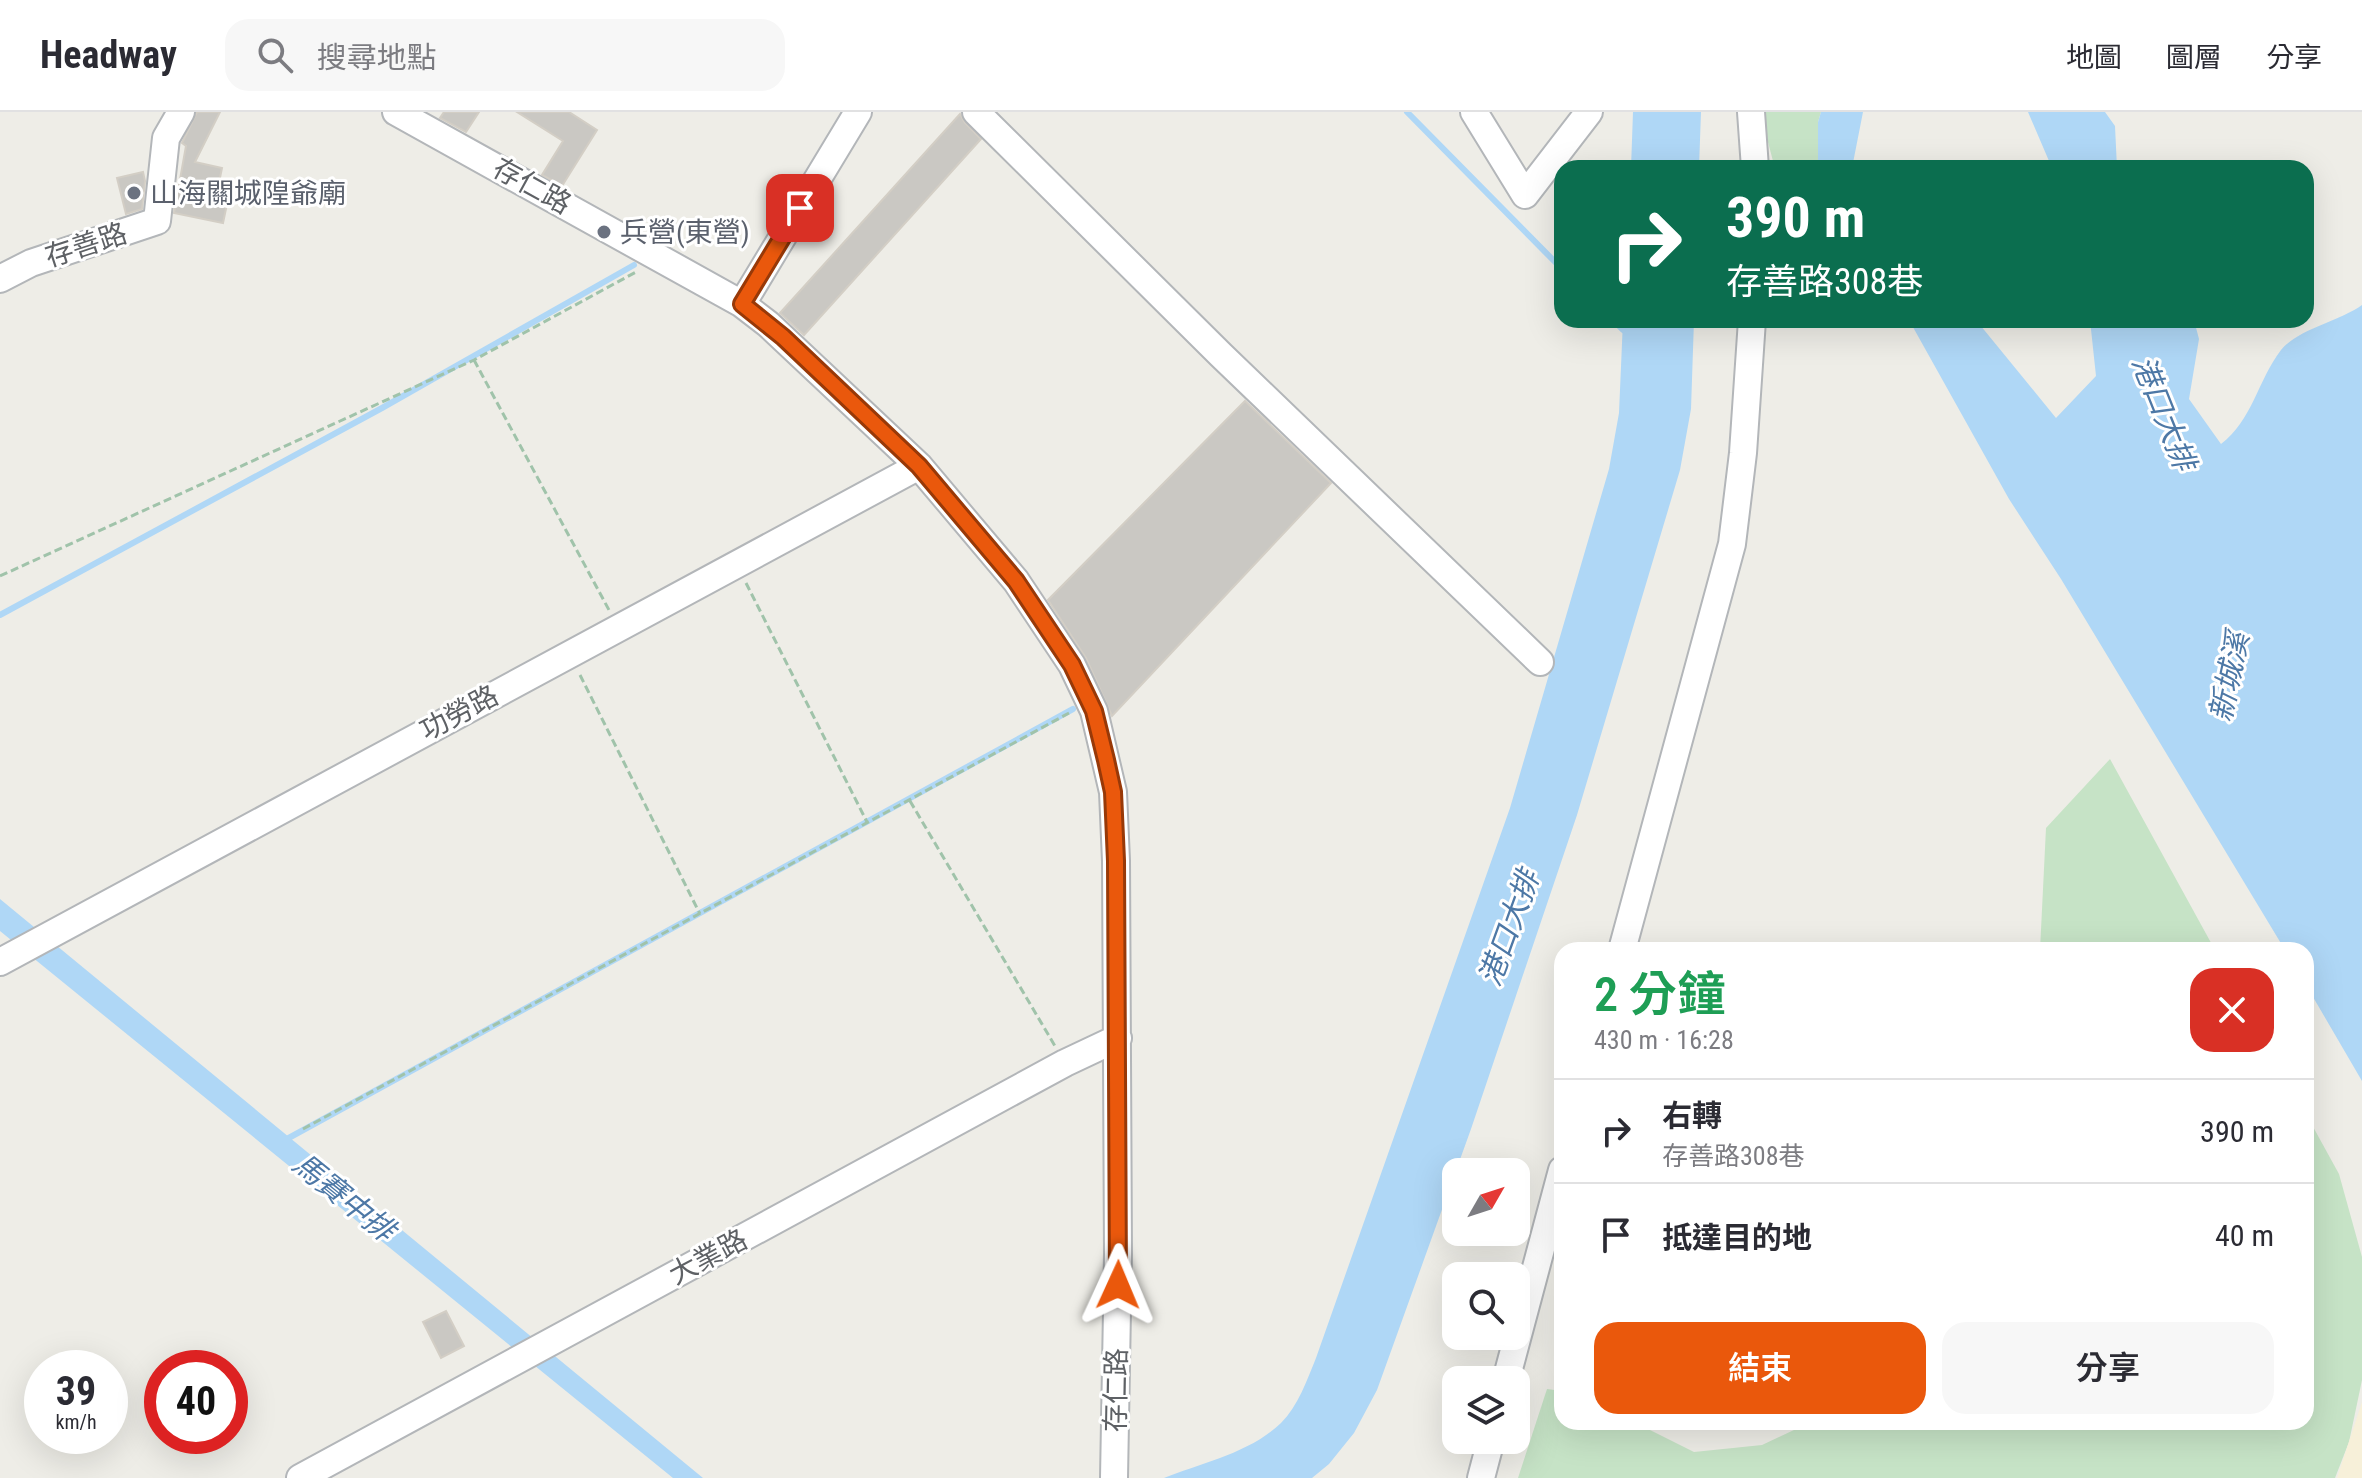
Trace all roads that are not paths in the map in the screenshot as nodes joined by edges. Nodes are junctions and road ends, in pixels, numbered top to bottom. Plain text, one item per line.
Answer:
1 (181, 112) edge
2 (858, 112) edge
3 (976, 112) edge
4 (1474, 112) edge
5 (1589, 112) edge
6 (1751, 112) edge
7 (408, 115) edge
8 (1754, 160) edge
9 (0, 279) edge
10 (742, 304) junction
11 (1751, 328) edge
12 (919, 466) junction
13 (1540, 662) dead end
14 (1624, 942) edge
15 (0, 962) edge
16 (1118, 1038) junction
17 (1554, 1200) edge
18 (1510, 1366) edge
19 (1487, 1454) edge
20 (1114, 1475) edge
21 (300, 1478) edge
22 (1481, 1478) edge

1 - 9 street, 存善路
2 - 10 street
3 - 13 street
4 - 5 street
6 - 8 street
7 - 10 street, 存仁路
10 - 12 street, 存仁路
11 - 14 street
12 - 15 street, 功勞路
12 - 16 street, 存仁路
16 - 20 street, 存仁路
16 - 21 street, 大業路
17 - 18 street
19 - 22 street

